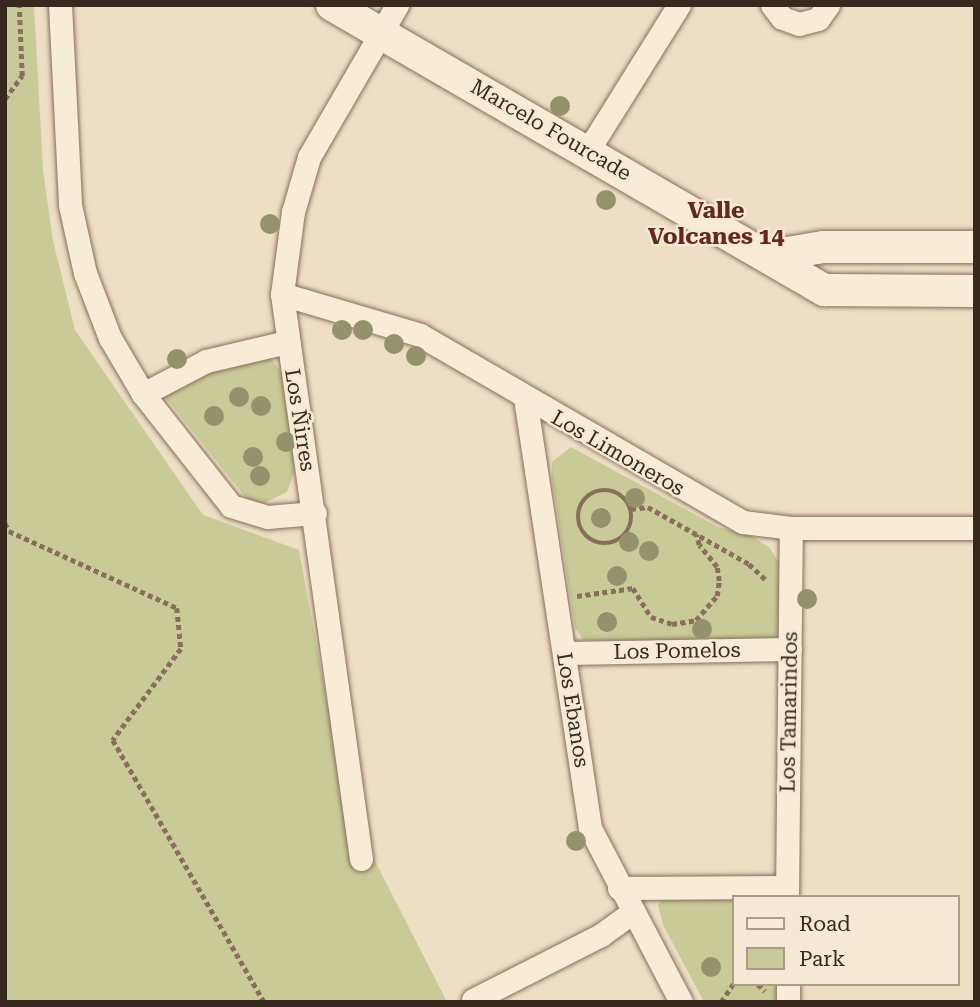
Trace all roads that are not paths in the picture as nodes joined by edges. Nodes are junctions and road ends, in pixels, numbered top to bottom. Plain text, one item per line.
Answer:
1 (61, 5) edge
2 (332, 5) edge
3 (397, 5) edge
4 (679, 5) edge
5 (772, 5) edge
6 (828, 5) edge
7 (382, 32) junction
8 (587, 152) junction
9 (975, 247) edge
10 (770, 256) junction
11 (975, 291) edge
12 (282, 294) junction
13 (287, 342) junction
14 (143, 394) junction
15 (526, 398) junction
16 (315, 513) junction
17 (791, 528) junction
18 (975, 528) edge
19 (790, 649) junction
20 (564, 653) junction
21 (361, 859) dead end
22 (619, 888) junction
23 (787, 892) edge
24 (633, 912) junction
25 (473, 1000) edge
26 (681, 1002) edge

1 - 14 street
2 - 7 main road, Marcelo Fourcade
3 - 7 street, Los Ñirres
4 - 8 street
5 - 6 street
7 - 8 main road, Marcelo Fourcade
7 - 12 street, Los Ñirres
8 - 10 main road, Marcelo Fourcade
9 - 10 main road
10 - 11 main road, Marcelo Fourcade
12 - 13 street, Los Ñirres
12 - 15 street, Los Limoneros
13 - 14 street
13 - 16 street, Los Ñirres
14 - 16 street
15 - 17 street, Los Limoneros
15 - 20 street, Los Ebanos
16 - 21 street, Los Ñirres
17 - 18 street, Los Limoneros
17 - 19 street, Los Tamarindos
19 - 20 street, Los Pomelos
19 - 23 street, Los Tamarindos
20 - 22 street, Los Ebanos
22 - 23 street
22 - 24 street, Los Ebanos
24 - 25 street
24 - 26 street, Los Ebanos

